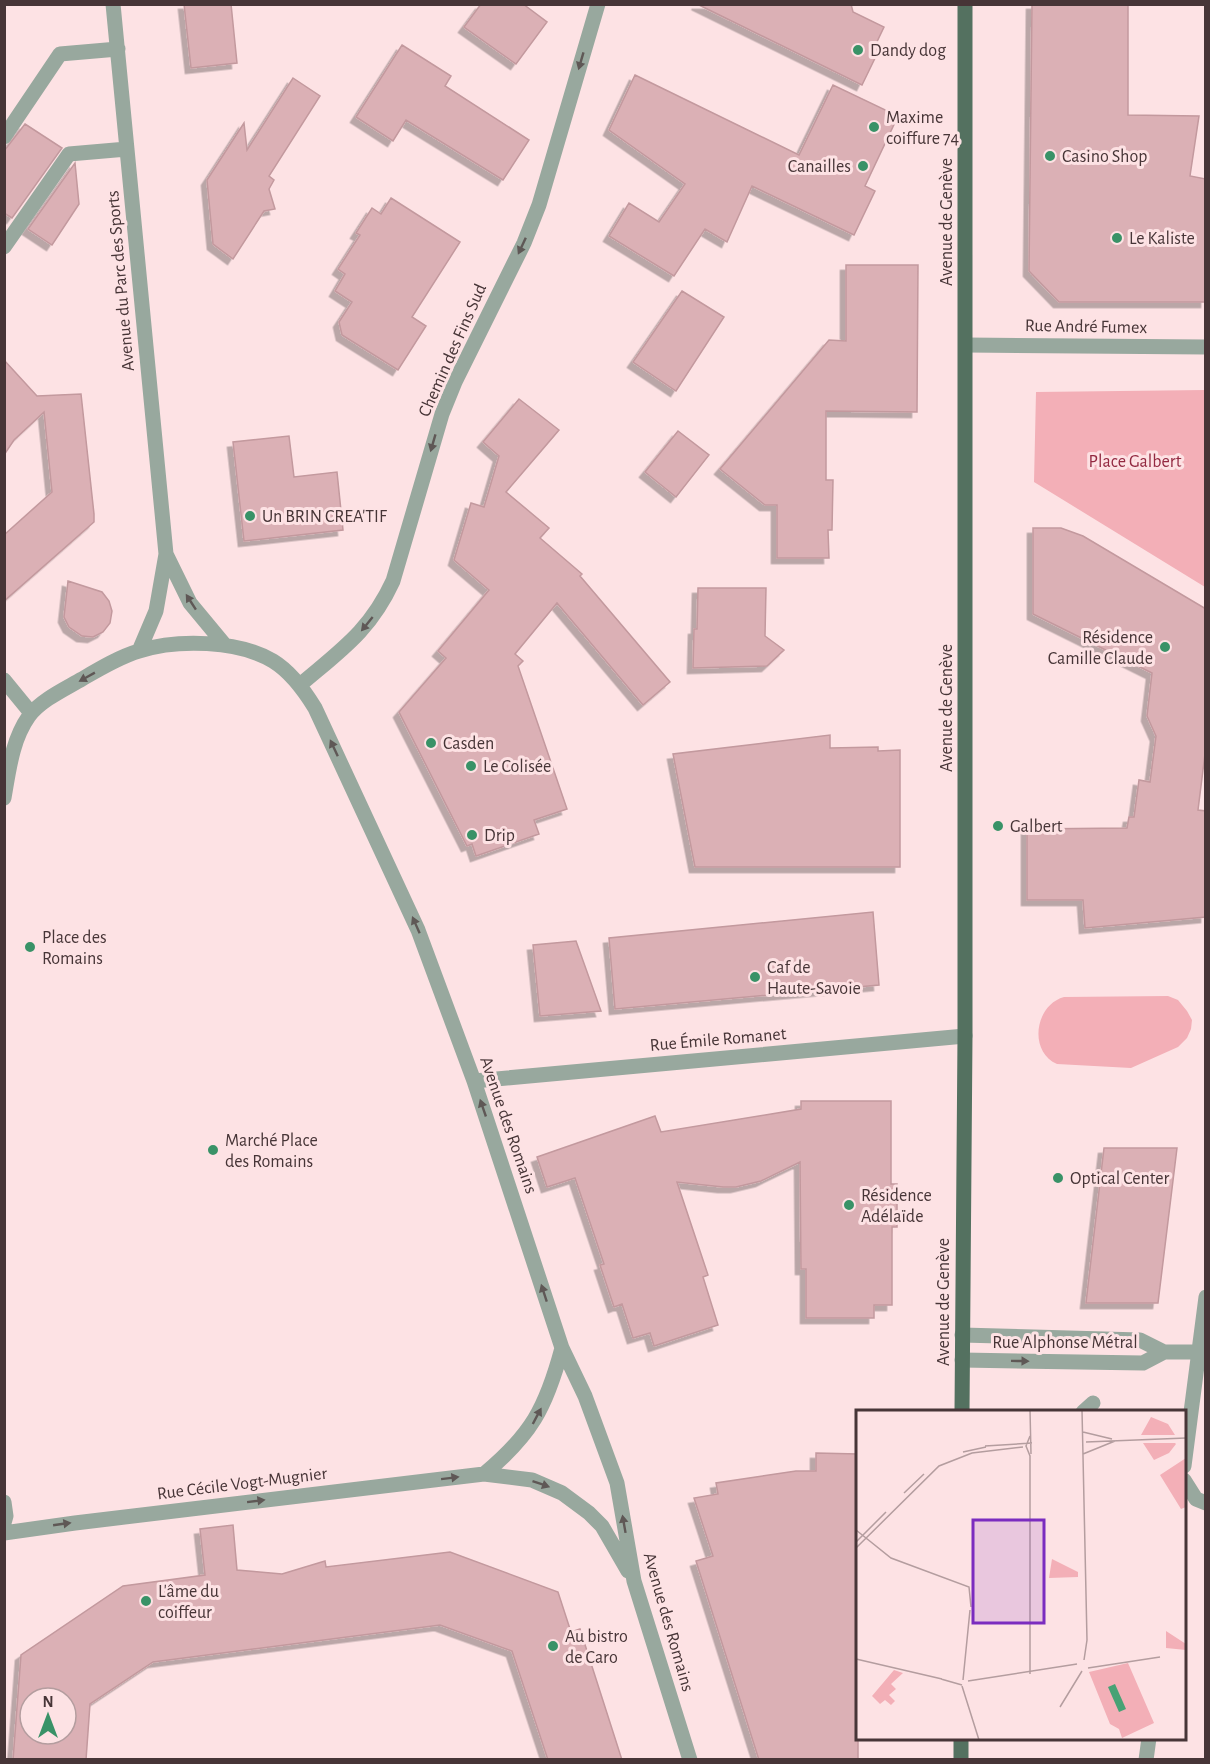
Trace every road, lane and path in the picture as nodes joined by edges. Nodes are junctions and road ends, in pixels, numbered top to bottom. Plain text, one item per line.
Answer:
1 (113, 4) edge
2 (598, 4) edge
3 (965, 4) edge
4 (118, 49) junction
5 (4, 136) edge
6 (127, 149) junction
7 (4, 247) edge
8 (966, 345) junction
9 (1206, 347) edge
10 (166, 554) junction
11 (224, 644) junction
12 (139, 651) junction
13 (4, 680) edge
14 (300, 685) junction
15 (31, 713) junction
16 (4, 798) edge
17 (965, 1036) junction
18 (474, 1081) junction
19 (1206, 1298) edge
20 (962, 1335) junction
21 (1202, 1345) edge
22 (562, 1348) junction
23 (1164, 1352) junction
24 (962, 1360) junction
25 (962, 1410) edge
26 (1186, 1459) edge
27 (484, 1474) junction
28 (1186, 1482) edge
29 (4, 1502) edge
30 (1206, 1503) edge
31 (4, 1523) edge
32 (4, 1533) edge
33 (634, 1581) junction
34 (961, 1740) edge
35 (1149, 1740) edge
36 (690, 1760) edge
37 (961, 1760) edge
38 (1146, 1760) edge

1 - 4 street, Avenue du Parc des Sports
2 -> 14 street, Chemin des Fins Sud
3 - 8 main road, Avenue de Genève
4 - 5 street
4 - 6 street, Avenue du Parc des Sports
6 - 7 street
6 - 10 street, Avenue du Parc des Sports
8 - 9 street, Rue André Fumex
8 - 17 main road, Avenue de Genève
11 -> 10 street, Avenue du Parc des Sports
10 - 12 street, Avenue du Parc des Sports
11 - 12 street, Avenue des Romains
11 - 14 street, Avenue des Romains
12 -> 15 street, Avenue des Romains
13 - 15 street
18 -> 14 street, Avenue des Romains
15 - 16 street
17 - 18 street, Rue Émile Romanet
17 - 20 main road, Avenue de Genève
22 -> 18 street, Avenue des Romains
19 - 21 street
20 - 23 street, Rue Alphonse Métral
20 - 24 main road, Avenue de Genève
21 - 23 street, Rue Alphonse Métral
21 - 26 street
27 -> 22 street
33 -> 22 street, Avenue des Romains
24 -> 23 street, Rue Alphonse Métral
24 - 25 main road, Avenue de Genève
32 -> 27 street, Rue Cécile Vogt-Mugnier
27 -> 33 street, Rue Cécile Vogt-Mugnier
28 - 30 street
29 - 31 street
33 - 36 street, Avenue des Romains
34 - 37 main road
35 - 38 street

